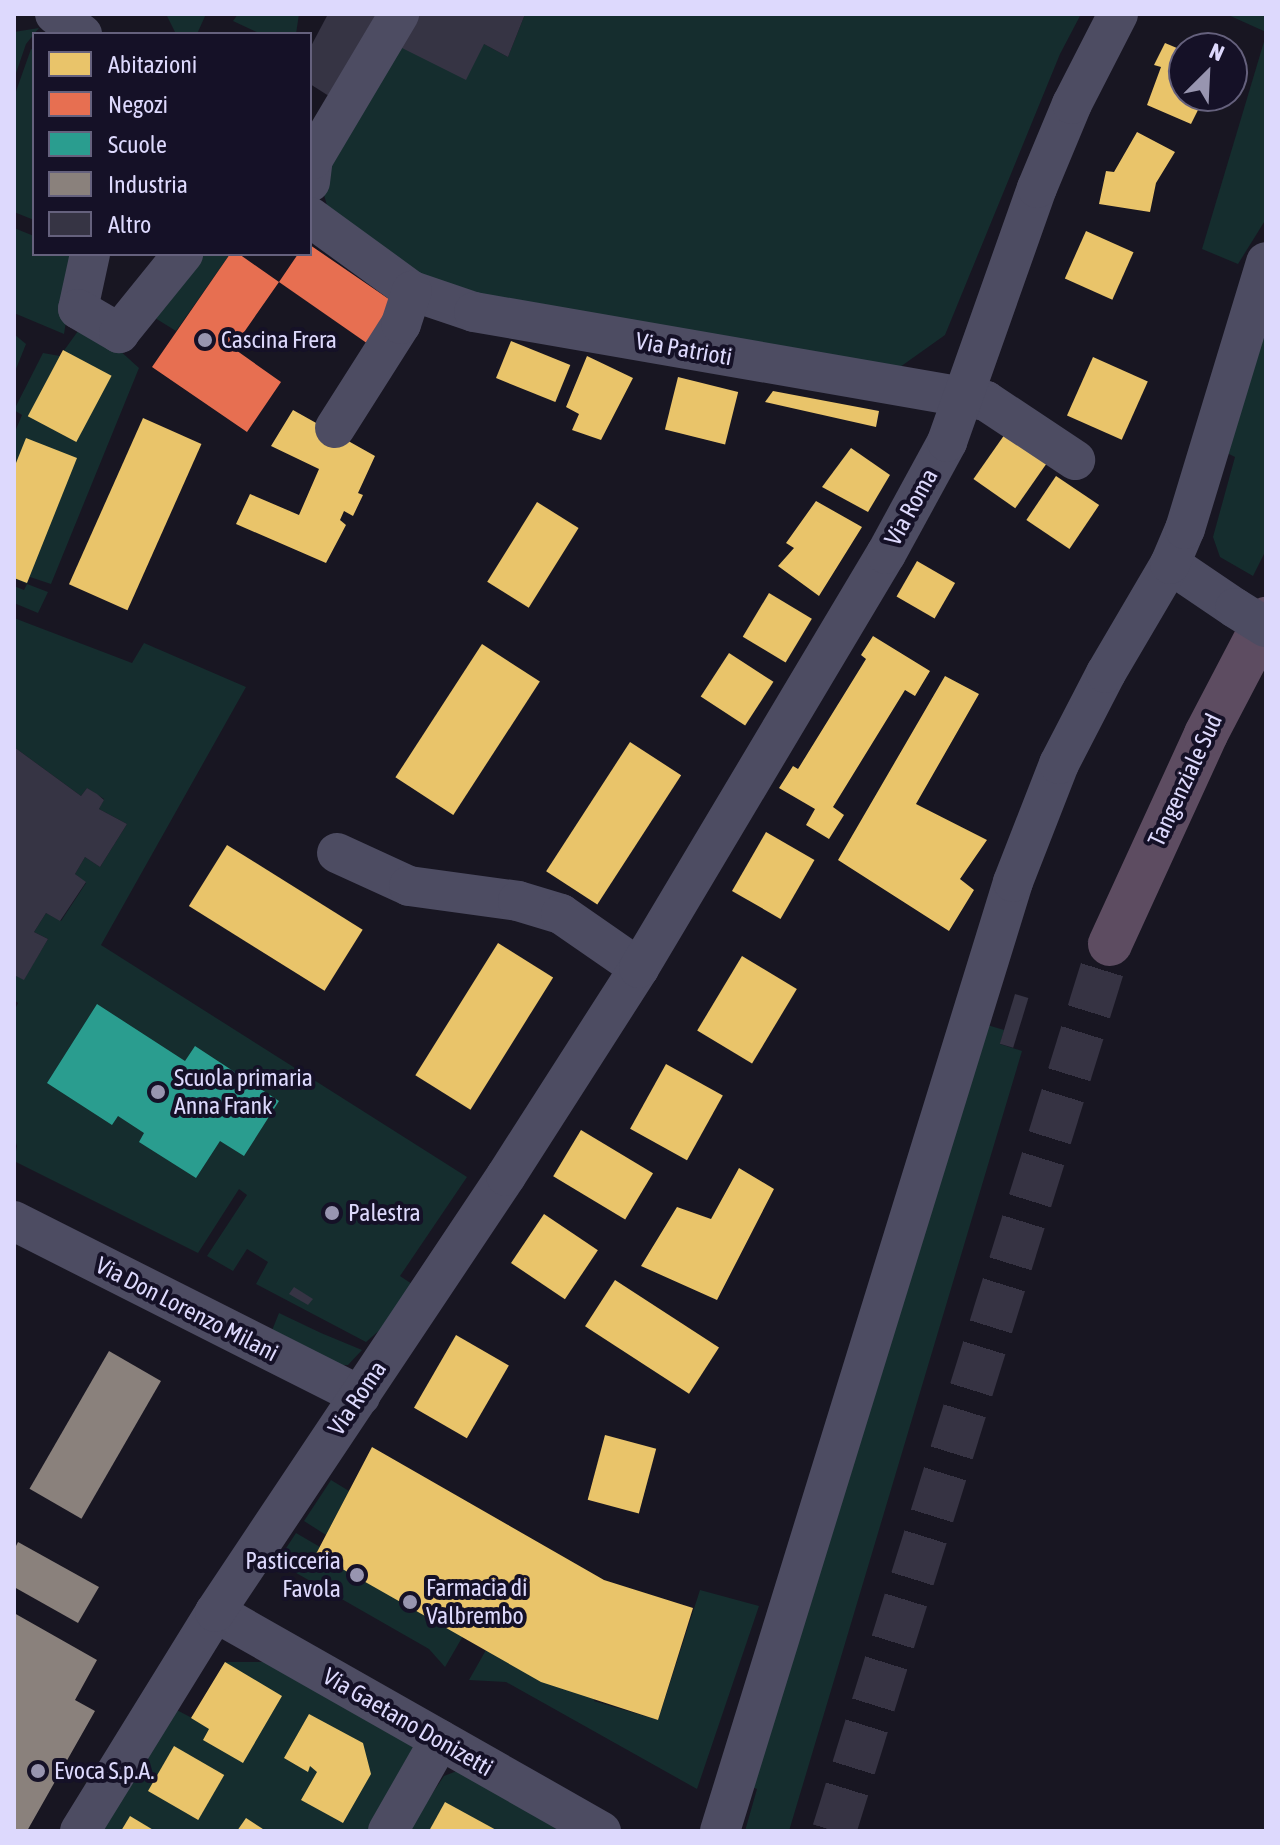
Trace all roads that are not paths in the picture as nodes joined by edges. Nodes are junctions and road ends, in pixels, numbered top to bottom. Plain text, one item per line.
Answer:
1 (55, 14) edge
2 (399, 14) edge
3 (1118, 14) edge
4 (79, 32) edge
5 (312, 167) edge
6 (313, 216) edge
7 (90, 256) edge
8 (181, 256) edge
9 (1266, 262) edge
10 (412, 291) junction
11 (964, 398) junction
12 (335, 428) dead end
13 (1075, 460) dead end
14 (1170, 564) junction
15 (1256, 618) edge
16 (337, 853) dead end
17 (1110, 944) tunnel mouth
18 (639, 968) junction
19 (14, 1221) edge
20 (360, 1396) junction
21 (215, 1612) junction
22 (440, 1740) junction
23 (80, 1831) edge
24 (388, 1831) edge
25 (601, 1831) edge
26 (720, 1831) edge

1 - 4 street
2 - 5 street
3 - 11 street, Via Roma
6 - 10 street, Via Patrioti
7 - 8 street
9 - 14 street
10 - 11 street, Via Patrioti
10 - 12 street
11 - 13 street, Via Patrioti
11 - 18 street, Via Roma
14 - 15 street
14 - 26 street
15 - 17 highway, Tangenziale Sud
16 - 18 street
18 - 20 street, Via Roma
19 - 20 street, Via Don Lorenzo Milani
20 - 21 street, Via Roma
21 - 22 street, Via Gaetano Donizetti
21 - 23 street, Via Roma
22 - 24 street
22 - 25 street, Via Gaetano Donizetti

